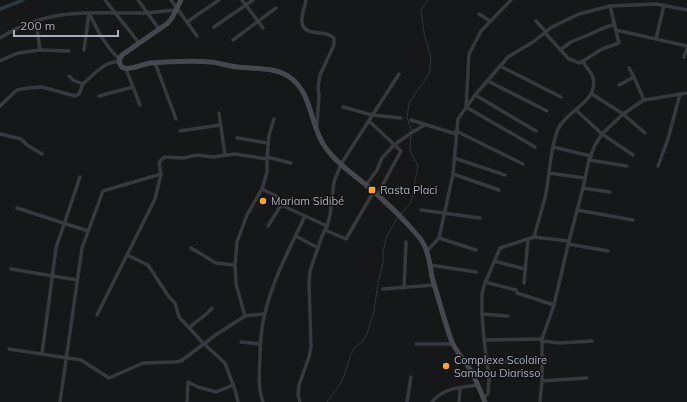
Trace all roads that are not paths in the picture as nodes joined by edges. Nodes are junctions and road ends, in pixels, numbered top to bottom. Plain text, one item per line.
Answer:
1 (105, 0) edge
2 (138, 0) edge
3 (171, 0) edge
4 (181, 0) edge
5 (219, 0) edge
6 (242, 0) edge
7 (253, 0) edge
8 (306, 0) edge
9 (511, 0) edge
10 (637, 0) edge
11 (246, 5) junction
12 (638, 5) junction
13 (664, 5) junction
14 (610, 6) junction
15 (276, 8) dead end
16 (177, 9) junction
17 (687, 10) edge
18 (88, 13) junction
19 (115, 13) junction
20 (147, 13) junction
21 (479, 14) dead end
22 (36, 21) junction
23 (258, 21) junction
24 (490, 21) junction
25 (536, 21) dead end
26 (187, 22) junction
27 (615, 24) junction
28 (214, 27) dead end
29 (263, 28) dead end
30 (159, 29) junction
31 (616, 30) junction
32 (545, 32) junction
33 (197, 36) dead end
34 (0, 38) edge
35 (656, 39) junction
36 (233, 40) dead end
37 (139, 43) junction
38 (687, 47) edge
39 (40, 50) junction
40 (84, 50) dead end
41 (560, 50) junction
42 (69, 51) dead end
43 (684, 57) dead end
44 (120, 60) junction
45 (0, 61) edge
46 (582, 61) junction
47 (155, 63) junction
48 (500, 66) junction
49 (629, 68) dead end
50 (126, 69) junction
51 (399, 74) dead end
52 (69, 76) dead end
53 (634, 77) junction
54 (488, 80) junction
55 (83, 84) junction
56 (619, 85) dead end
57 (133, 87) junction
58 (687, 93) edge
59 (592, 94) junction
60 (680, 94) junction
61 (99, 96) dead end
62 (475, 96) junction
63 (561, 97) dead end
64 (644, 100) junction
65 (140, 105) dead end
66 (0, 106) edge
67 (343, 107) dead end
68 (466, 108) junction
69 (576, 110) junction
70 (547, 111) dead end
71 (219, 113) dead end
72 (623, 114) junction
73 (372, 115) junction
74 (401, 118) dead end
75 (176, 119) dead end
76 (274, 119) dead end
77 (411, 120) dead end
78 (369, 121) junction
79 (220, 125) junction
80 (425, 125) junction
81 (316, 128) junction
82 (180, 131) dead end
83 (536, 131) dead end
84 (645, 132) dead end
85 (456, 133) junction
86 (0, 134) edge
87 (602, 134) junction
88 (237, 138) dead end
89 (268, 143) junction
90 (394, 144) junction
91 (536, 147) dead end
92 (553, 147) junction
93 (42, 154) dead end
94 (225, 155) junction
95 (633, 155) dead end
96 (267, 158) junction
97 (454, 158) junction
98 (590, 158) junction
99 (291, 163) dead end
100 (341, 164) junction
101 (523, 164) dead end
102 (627, 166) dead end
103 (658, 166) dead end
104 (549, 173) junction
105 (161, 174) junction
106 (453, 174) junction
107 (505, 175) dead end
108 (80, 177) dead end
109 (585, 178) junction
110 (366, 185) junction
111 (583, 188) junction
112 (262, 189) junction
113 (499, 190) dead end
114 (610, 192) dead end
115 (375, 193) junction
116 (281, 205) junction
117 (17, 208) dead end
118 (421, 210) dead end
119 (577, 210) junction
120 (444, 213) junction
121 (305, 216) junction
122 (480, 218) dead end
123 (633, 220) dead end
124 (64, 223) junction
125 (268, 226) dead end
126 (326, 228) junction
127 (88, 231) junction
128 (296, 236) junction
129 (534, 237) junction
130 (439, 238) junction
131 (528, 239) junction
132 (406, 242) dead end
133 (568, 242) junction
134 (191, 248) dead end
135 (318, 248) junction
136 (476, 250) dead end
137 (427, 251) junction
138 (608, 251) dead end
139 (127, 255) junction
140 (494, 261) junction
141 (235, 265) junction
142 (430, 265) junction
143 (11, 269) dead end
144 (525, 269) junction
145 (476, 272) dead end
146 (52, 276) junction
147 (77, 280) junction
148 (485, 282) junction
149 (524, 283) dead end
150 (434, 285) junction
151 (404, 288) junction
152 (383, 289) dead end
153 (554, 305) junction
154 (212, 308) dead end
155 (264, 314) junction
156 (482, 314) junction
157 (97, 315) dead end
158 (245, 316) junction
159 (508, 316) dead end
160 (188, 328) junction
161 (484, 340) junction
162 (542, 340) junction
163 (592, 341) dead end
164 (241, 342) dead end
165 (203, 344) junction
166 (260, 344) junction
167 (416, 344) dead end
168 (453, 344) junction
169 (9, 349) dead end
170 (42, 354) junction
171 (66, 358) junction
172 (487, 362) junction
173 (542, 362) junction
174 (410, 376) dead end
175 (587, 378) dead end
176 (542, 381) junction
177 (233, 384) junction
178 (478, 385) junction
179 (460, 388) junction
180 (485, 401) edge
181 (60, 402) edge
182 (187, 402) edge
183 (238, 402) edge
184 (263, 402) edge
185 (300, 402) edge
186 (407, 402) edge
187 (432, 402) edge
188 (459, 402) edge
189 (540, 402) edge

1 - 19 street
2 - 20 street
3 - 16 street
4 - 16 street
5 - 26 street
6 - 11 street
7 - 11 street
8 - 81 street
9 - 24 street
10 - 12 street
11 - 23 street
11 - 28 street
12 - 13 street
12 - 14 street
13 - 17 street
13 - 35 street
14 - 27 street
14 - 32 street
15 - 23 street
16 - 20 street
16 - 26 street
16 - 30 street
18 - 19 street
18 - 22 street
18 - 40 street
18 - 44 street
19 - 20 street
19 - 37 street
20 - 30 street
21 - 24 street
22 - 34 street
22 - 39 street
23 - 29 street
23 - 36 street
24 - 68 street
25 - 32 street
26 - 33 street
27 - 31 street
27 - 41 street
30 - 37 street
31 - 35 street
31 - 46 street
32 - 41 street
32 - 48 street
35 - 38 street
37 - 44 street
38 - 43 street
39 - 42 street
39 - 45 street
41 - 46 street
44 - 50 street
44 - 55 street
46 - 59 street
47 - 50 street
47 - 75 street
47 - 81 street
48 - 54 street
48 - 63 street
49 - 53 street
50 - 57 street
51 - 73 street
52 - 55 street
53 - 56 street
53 - 64 street
54 - 62 street
54 - 70 street
55 - 66 street
57 - 61 street
57 - 65 street
58 - 60 street
59 - 69 street
59 - 72 street
60 - 64 street
60 - 103 street
62 - 68 street
62 - 83 street
64 - 72 street
67 - 73 street
68 - 85 street
68 - 91 street
69 - 87 street
69 - 92 street
71 - 79 street
72 - 84 street
72 - 87 street
73 - 74 street
73 - 78 street
76 - 89 street
77 - 80 street
78 - 90 street
78 - 100 street
79 - 82 street
79 - 94 street
80 - 85 street
80 - 90 street
81 - 100 street
85 - 97 street
85 - 101 street
86 - 93 street
87 - 95 street
87 - 98 street
88 - 89 street
89 - 96 street
90 - 110 street
90 - 115 street
92 - 98 street
92 - 104 street
94 - 96 street
94 - 105 street
96 - 99 street
96 - 112 street
97 - 106 street
97 - 107 street
98 - 102 street
98 - 109 street
100 - 110 street
100 - 126 street
104 - 109 street
104 - 129 street
105 - 127 street
105 - 139 street
106 - 113 street
106 - 120 street
108 - 124 street
109 - 111 street
110 - 115 street
111 - 114 street
111 - 119 street
112 - 116 street
112 - 141 street
115 - 126 street
115 - 137 street
116 - 121 street
116 - 125 street
117 - 124 street
118 - 120 street
119 - 123 street
119 - 133 street
120 - 122 street
120 - 130 street
121 - 126 street
121 - 128 street
124 - 127 street
124 - 146 street
126 - 135 street
127 - 147 street
128 - 135 street
128 - 155 street
129 - 131 street
129 - 133 street
130 - 136 street
130 - 137 street
131 - 140 street
131 - 144 street
132 - 151 street
133 - 138 street
133 - 153 street
134 - 141 street
135 - 185 street
137 - 142 street
139 - 157 street
139 - 160 street
140 - 144 street
140 - 148 street
141 - 158 street
142 - 145 street
142 - 150 street
143 - 146 street
144 - 149 street
146 - 147 street
146 - 170 street
147 - 171 street
148 - 153 street
148 - 156 street
150 - 151 street
150 - 168 street
151 - 152 street
153 - 162 street
154 - 160 street
155 - 158 street
155 - 166 street
156 - 159 street
156 - 161 street
158 - 165 street
160 - 165 street
161 - 162 street
161 - 172 street
162 - 163 street
162 - 173 street
164 - 166 street
165 - 171 street
165 - 177 street
166 - 184 street
167 - 168 street
168 - 178 street
169 - 170 street
170 - 171 street
171 - 181 street
172 - 173 street
172 - 180 street
173 - 176 street
174 - 186 street
175 - 176 street
176 - 189 street
177 - 182 street
177 - 183 street
178 - 179 street
178 - 180 street
179 - 187 street
179 - 188 street

